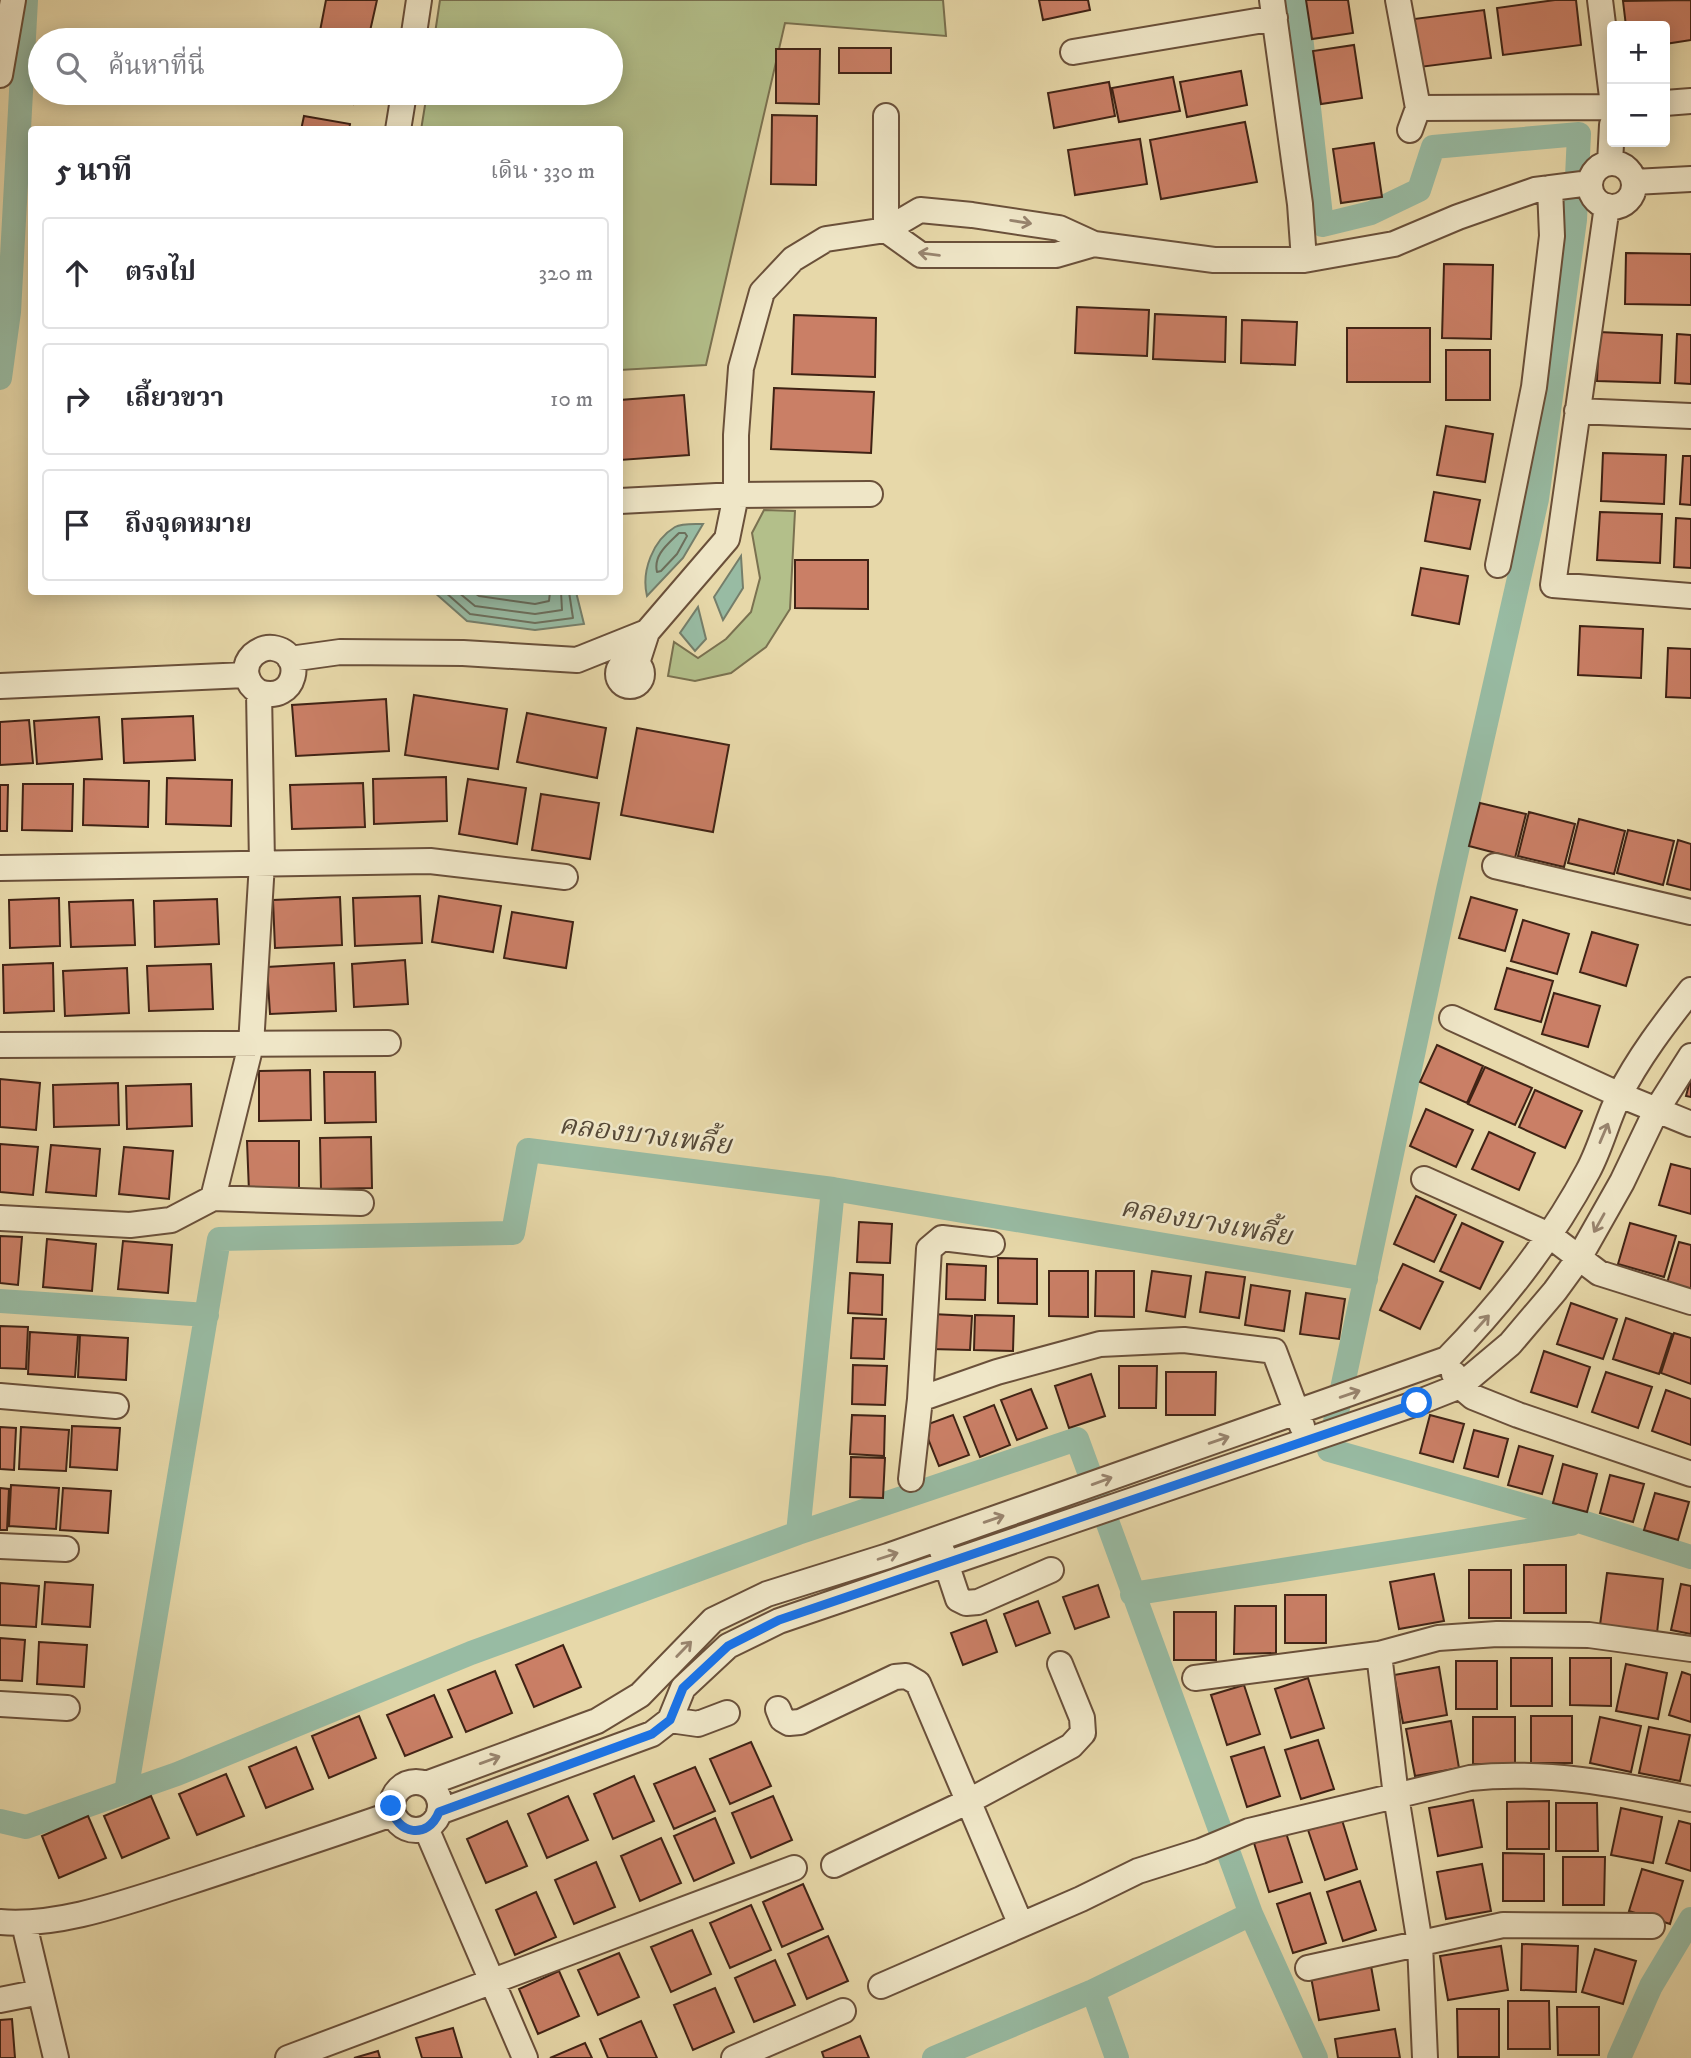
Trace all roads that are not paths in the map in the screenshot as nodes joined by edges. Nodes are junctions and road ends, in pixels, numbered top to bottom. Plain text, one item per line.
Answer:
1 (13, 0) edge
2 (419, 0) edge
3 (1398, 0) edge
4 (1600, 0) edge
5 (1274, 9) edge
6 (415, 28) edge
7 (1073, 52) dead end
8 (0, 75) edge
9 (1610, 84) edge
10 (1691, 101) edge
11 (1670, 103) edge
12 (402, 105) edge
13 (1607, 107) edge
14 (886, 116) dead end
15 (399, 126) edge
16 (1611, 147) edge
17 (1610, 163) junction
18 (1691, 179) edge
19 (1590, 183) junction
20 (1634, 183) junction
21 (1550, 188) junction
22 (1607, 206) junction
23 (972, 215) junction
24 (886, 230) junction
25 (1094, 244) junction
26 (970, 256) junction
27 (1304, 260) junction
28 (1577, 411) junction
29 (1691, 416) edge
30 (736, 495) junction
31 (870, 495) dead end
32 (623, 501) edge
33 (1498, 565) dead end
34 (1691, 596) edge
35 (647, 632) junction
36 (290, 659) junction
37 (577, 660) junction
38 (253, 684) junction
39 (0, 685) edge
40 (262, 863) junction
41 (1495, 866) dead end
42 (0, 868) edge
43 (565, 877) dead end
44 (1691, 912) edge
45 (1691, 990) edge
46 (1452, 1018) dead end
47 (388, 1043) dead end
48 (0, 1045) edge
49 (251, 1045) junction
50 (1691, 1056) edge
51 (1620, 1095) junction
52 (1656, 1111) junction
53 (1691, 1124) edge
54 (1424, 1179) dead end
55 (213, 1198) junction
56 (361, 1203) dead end
57 (0, 1218) edge
58 (1549, 1236) junction
59 (992, 1244) dead end
60 (1579, 1258) junction
61 (1691, 1302) edge
62 (1447, 1359) junction
63 (1460, 1386) junction
64 (0, 1396) edge
65 (920, 1399) junction
66 (116, 1406) dead end
67 (1306, 1409) junction
68 (1315, 1438) junction
69 (1691, 1474) edge
70 (911, 1479) dead end
71 (938, 1539) junction
72 (0, 1546) edge
73 (66, 1549) dead end
74 (946, 1563) junction
75 (1051, 1570) dead end
76 (1691, 1649) edge
77 (1379, 1654) junction
78 (1060, 1664) dead end
79 (1195, 1678) dead end
80 (0, 1704) edge
81 (67, 1708) dead end
82 (778, 1709) dead end
83 (727, 1713) dead end
84 (670, 1720) junction
85 (426, 1784) junction
86 (1396, 1796) junction
87 (1691, 1799) edge
88 (969, 1801) junction
89 (392, 1815) junction
90 (433, 1820) junction
91 (834, 1866) dead end
92 (793, 1868) dead end
93 (12, 1923) edge
94 (1021, 1925) junction
95 (1652, 1926) dead end
96 (1420, 1944) junction
97 (1308, 1968) dead end
98 (492, 1982) junction
99 (881, 1986) dead end
100 (40, 1992) junction
101 (0, 2000) edge
102 (843, 2011) dead end
103 (56, 2058) edge
104 (288, 2058) edge
105 (525, 2058) edge
106 (734, 2058) edge
107 (1425, 2058) edge

1 - 8 street
2 - 6 street
3 - 13 street
4 - 9 street
5 - 7 street
5 - 27 street
10 - 11 street
12 - 15 street
14 - 24 street
16 - 17 street
17 - 19 street
17 - 20 street
18 - 20 street
19 - 21 street
19 - 22 street
20 - 22 street
21 - 27 street
21 - 33 street
22 - 28 street
23 - 24 street
23 -> 25 street
23 - 26 street
26 -> 24 street
24 - 30 street
25 - 26 street
25 - 27 street
28 - 29 street
28 - 34 street
30 - 31 street
30 - 32 street
30 - 35 street
35 - 37 street
35 - 37 street
36 - 37 street
36 - 38 street
36 - 38 street
38 - 39 street
38 - 40 street
40 - 42 street
40 - 43 street
40 - 49 street
41 - 44 street
45 - 51 street
46 - 51 street
47 - 49 street
48 - 49 street
49 - 55 street
50 - 52 street
51 - 52 street
58 -> 51 street
52 - 53 street
52 -> 60 street
54 - 58 street
55 - 56 street
55 - 57 street
58 - 60 street
62 -> 58 street
59 - 65 street
60 - 61 street
60 - 63 street
62 - 63 street
67 -> 62 street
63 - 68 street
63 - 69 street
64 - 66 street
65 - 67 street
65 - 70 street
67 - 68 street
71 -> 67 street
68 - 74 street
71 - 74 street
85 -> 71 street
72 - 73 street
74 - 75 street
74 - 84 street
76 - 77 street
77 - 79 street
77 - 86 street
78 - 88 street
80 - 81 street
82 - 88 street
83 - 84 street
84 - 90 street
85 - 89 street
85 - 90 street
86 - 87 street
86 - 94 street
86 - 96 street
88 - 91 street
88 - 94 street
89 - 90 street
89 - 93 street
90 - 98 street
92 - 98 street
93 - 100 street
94 - 99 street
95 - 96 street
96 - 97 street
96 - 107 street
98 - 104 street
98 - 105 street
100 - 101 street
100 - 103 street
102 - 106 street

